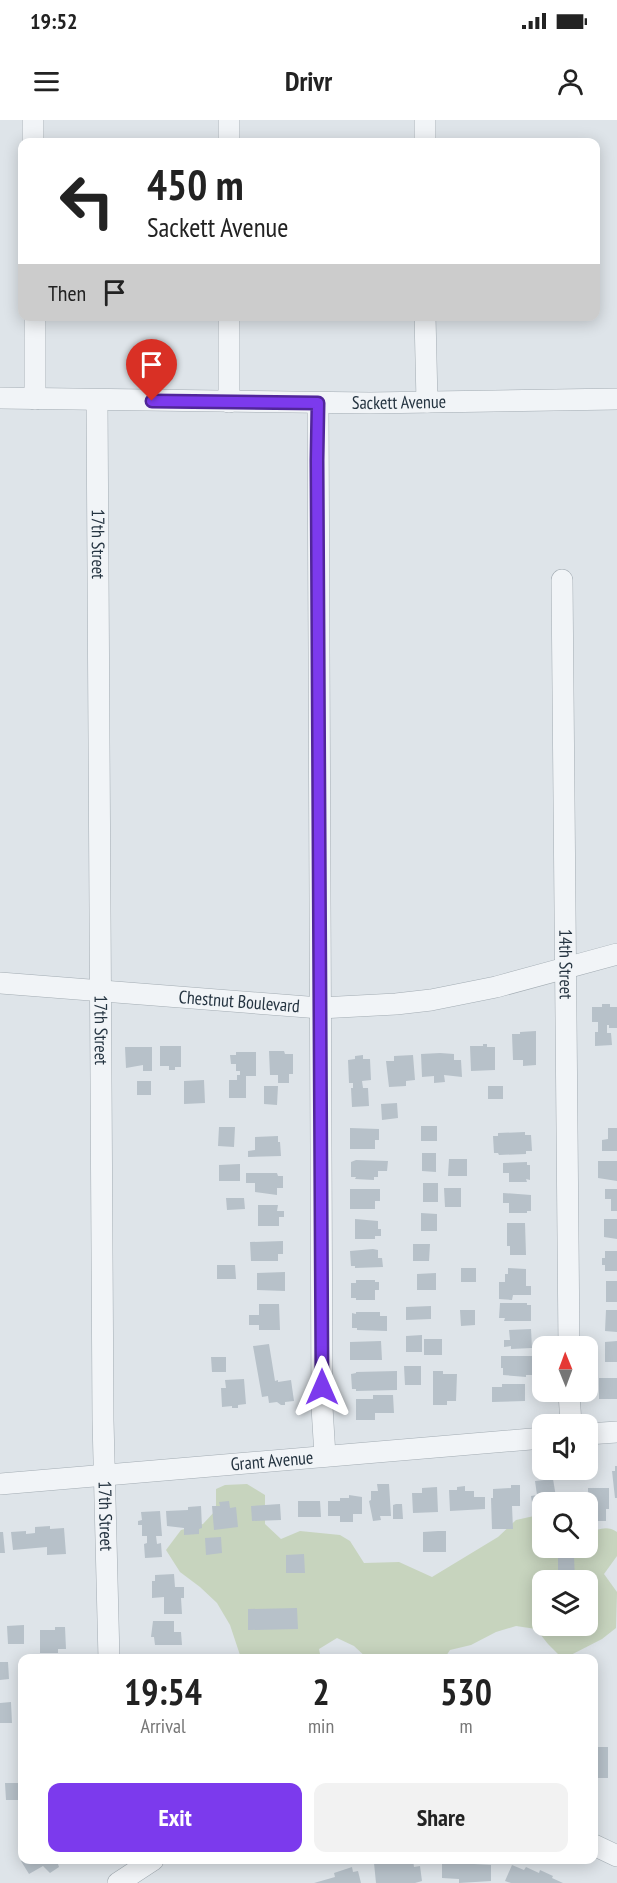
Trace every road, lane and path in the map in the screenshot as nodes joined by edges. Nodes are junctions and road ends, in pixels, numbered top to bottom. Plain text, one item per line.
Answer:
1 (33, 120) edge
2 (229, 120) edge
3 (424, 120) edge
4 (33, 138) edge
5 (229, 138) edge
6 (424, 138) edge
7 (34, 321) edge
8 (229, 321) edge
9 (425, 321) edge
10 (0, 398) edge
11 (35, 399) junction
12 (617, 399) edge
13 (97, 400) junction
14 (229, 402) junction
15 (427, 402) junction
16 (318, 403) junction
17 (562, 580) dead end
18 (617, 954) edge
19 (566, 968) junction
20 (0, 983) edge
21 (102, 991) junction
22 (320, 1008) junction
23 (569, 1336) edge
24 (617, 1431) edge
25 (598, 1433) edge
26 (532, 1439) edge
27 (325, 1456) junction
28 (105, 1475) junction
29 (0, 1484) edge
30 (109, 1654) edge
31 (598, 1847) edge
32 (617, 1856) edge
33 (144, 1864) edge
34 (120, 1874) edge

1 - 4 street
2 - 5 street
3 - 6 street
7 - 11 street
8 - 14 street
9 - 15 street
10 - 11 street, Sackett Avenue
11 - 13 street, Sackett Avenue
12 - 15 street, Sackett Avenue
13 - 14 street, Sackett Avenue
13 - 21 street, 17th Street
14 - 16 street, Sackett Avenue
15 - 16 street, Sackett Avenue
16 - 22 street
17 - 19 street, 14th Street
18 - 19 street, Chestnut Boulevard
19 - 22 street, Chestnut Boulevard
19 - 23 street, 14th Street
20 - 21 street, Chestnut Boulevard
21 - 22 street, Chestnut Boulevard
21 - 28 street, 17th Street
22 - 27 street
24 - 25 street
26 - 27 street, Grant Avenue
27 - 28 street, Grant Avenue
28 - 29 street, Grant Avenue
28 - 30 street, 17th Street
31 - 32 street
33 - 34 street

